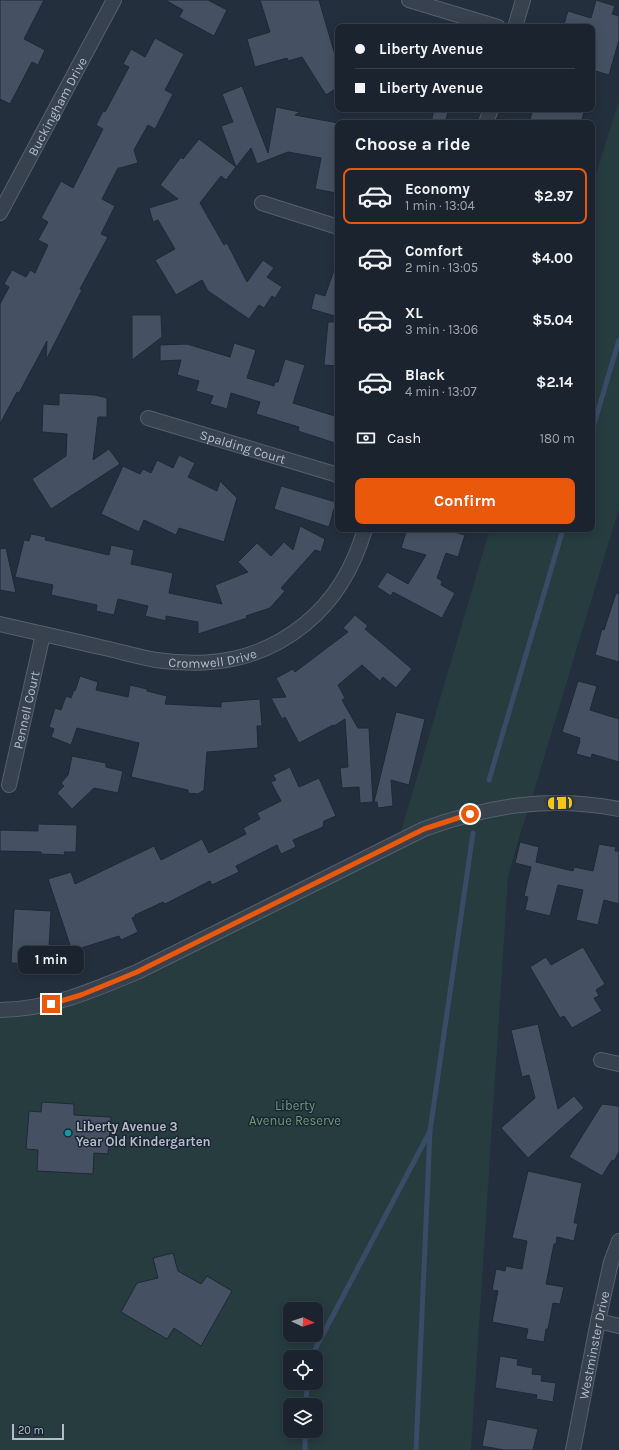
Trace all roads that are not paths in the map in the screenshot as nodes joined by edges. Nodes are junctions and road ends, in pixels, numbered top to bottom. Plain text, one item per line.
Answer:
1 (114, 0) edge
2 (409, 0) edge
3 (523, 0) edge
4 (488, 24) edge
5 (516, 24) edge
6 (262, 203) dead end
7 (0, 213) edge
8 (335, 226) edge
9 (148, 418) dead end
10 (335, 474) edge
11 (364, 532) edge
12 (0, 624) edge
13 (43, 634) junction
14 (9, 785) dead end
15 (619, 809) edge
16 (0, 1010) edge
17 (600, 1060) dead end
18 (619, 1064) edge
19 (619, 1241) edge
20 (598, 1321) junction
21 (619, 1326) edge
22 (573, 1450) edge

1 - 7 street, Buckingham Drive
2 - 4 street
3 - 5 street
6 - 8 street
9 - 10 street, Spalding Court
11 - 13 street, Cromwell Drive
12 - 13 street, Cromwell Drive
13 - 14 street, Pennell Court
15 - 16 street
17 - 18 street
19 - 20 street, Westminster Drive
20 - 21 street
20 - 22 street, Westminster Drive

